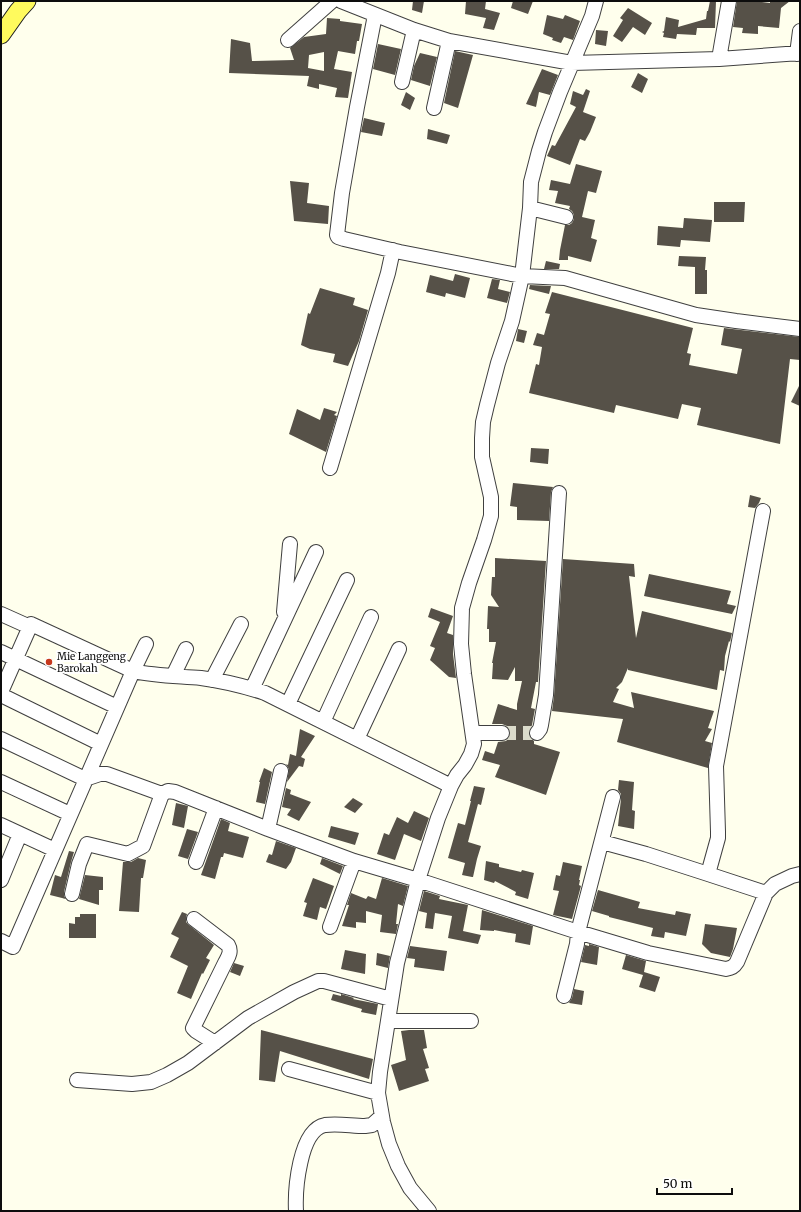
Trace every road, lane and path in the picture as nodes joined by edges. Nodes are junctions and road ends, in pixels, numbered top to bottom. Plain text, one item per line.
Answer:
1 (27, 1) edge
2 (332, 1) edge
3 (341, 1) edge
4 (596, 1) edge
5 (729, 1) edge
6 (375, 15) junction
7 (414, 30) junction
8 (800, 31) edge
9 (1, 35) edge
10 (288, 40) dead end
11 (449, 41) junction
12 (799, 54) edge
13 (719, 59) junction
14 (572, 63) junction
15 (402, 82) dead end
16 (434, 108) dead end
17 (530, 208) junction
18 (566, 217) dead end
19 (392, 250) junction
20 (522, 276) junction
21 (800, 329) edge
22 (330, 468) dead end
23 (559, 493) dead end
24 (763, 511) dead end
25 (290, 544) dead end
26 (316, 552) dead end
27 (347, 580) dead end
28 (1, 614) edge
29 (371, 617) dead end
30 (283, 622) junction
31 (242, 624) dead end
32 (30, 626) junction
33 (146, 644) dead end
34 (186, 649) dead end
35 (399, 649) dead end
36 (1, 652) edge
37 (16, 658) junction
38 (133, 671) junction
39 (174, 676) junction
40 (212, 680) junction
41 (252, 689) junction
42 (1, 694) edge
43 (288, 704) junction
44 (117, 708) junction
45 (323, 722) junction
46 (473, 733) junction
47 (502, 733) tunnel mouth
48 (536, 733) dead end
49 (1, 739) edge
50 (357, 739) junction
51 (101, 744) junction
52 (281, 771) dead end
53 (85, 779) junction
54 (1, 782) edge
55 (451, 786) junction
56 (162, 794) junction
57 (613, 797) dead end
58 (216, 808) junction
59 (70, 814) junction
60 (1, 825) edge
61 (268, 829) junction
62 (20, 834) junction
63 (602, 842) junction
64 (55, 850) junction
65 (354, 861) junction
66 (196, 862) dead end
67 (708, 874) junction
68 (800, 874) edge
69 (1, 880) edge
70 (418, 880) junction
71 (766, 893) junction
72 (72, 894) dead end
73 (194, 919) dead end
74 (330, 927) dead end
75 (578, 932) junction
76 (1, 941) edge
77 (564, 996) dead end
78 (391, 999) junction
79 (388, 1020) junction
80 (471, 1021) dead end
81 (215, 1043) junction
82 (289, 1069) dead end
83 (77, 1080) dead end
84 (378, 1094) junction
85 (382, 1116) junction
86 (296, 1211) edge
87 (428, 1211) edge

1 - 9 main road
2 - 10 street
3 - 6 street
4 - 14 street
5 - 13 street
6 - 7 street
6 - 19 street
7 - 11 street
7 - 15 street
8 - 12 street
11 - 14 street
11 - 16 street
12 - 13 street
13 - 14 street
14 - 17 street
17 - 18 street
17 - 20 street
19 - 20 street
19 - 22 street
20 - 21 street
20 - 46 street
23 - 48 street
24 - 67 street
25 - 30 street
26 - 30 street
27 - 43 street
28 - 32 street
29 - 45 street
30 - 41 street
31 - 40 street
32 - 37 street
32 - 38 street
33 - 38 street
34 - 39 street
35 - 50 street
36 - 37 street
37 - 42 street
37 - 44 street
38 - 39 street
38 - 44 street
39 - 40 street
40 - 41 street
41 - 43 street
42 - 51 street
43 - 45 street
44 - 51 street
45 - 50 street
46 - 47 street
46 - 55 street
49 - 53 street
50 - 55 street
51 - 53 street
52 - 61 street
53 - 56 street
53 - 59 street
54 - 59 street
55 - 70 street
56 - 58 street
56 - 72 street
57 - 63 street
58 - 61 street
58 - 66 street
59 - 64 street
60 - 62 street
61 - 65 street
62 - 64 street
62 - 69 street
63 - 67 street
63 - 75 street
64 - 76 street
65 - 70 street
65 - 74 street
67 - 71 street
68 - 71 street
70 - 75 street
70 - 78 street
71 - 75 street
73 - 81 street
75 - 77 street
78 - 79 street
78 - 81 street
79 - 80 street
79 - 84 street
81 - 83 street
82 - 84 street
84 - 85 street
85 - 86 street
85 - 87 street

